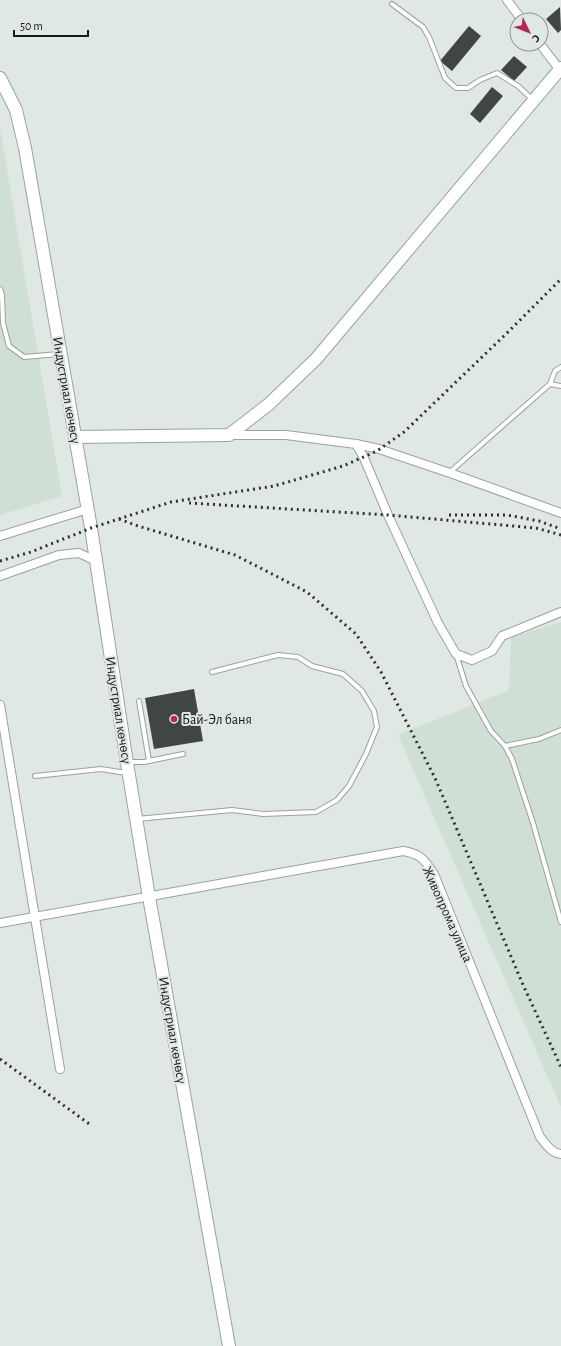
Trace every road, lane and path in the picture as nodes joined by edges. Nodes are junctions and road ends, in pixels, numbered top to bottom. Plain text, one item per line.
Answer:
1 (507, 0) edge
2 (392, 4) dead end
3 (516, 12) edge
4 (546, 52) edge
5 (560, 69) edge
6 (0, 78) edge
7 (534, 100) junction
8 (0, 289) edge
9 (61, 354) junction
10 (561, 367) edge
11 (550, 384) junction
12 (561, 386) edge
13 (229, 435) junction
14 (75, 437) junction
15 (356, 444) junction
16 (450, 473) junction
17 (88, 509) junction
18 (561, 513) edge
19 (0, 536) edge
20 (96, 561) junction
21 (0, 576) edge
22 (561, 612) edge
23 (456, 654) junction
24 (212, 672) dead end
25 (139, 701) dead end
26 (0, 705) edge
27 (561, 730) edge
28 (505, 746) junction
29 (183, 754) dead end
30 (149, 761) junction
31 (128, 768) junction
32 (35, 776) dead end
33 (136, 819) junction
34 (149, 897) junction
35 (35, 917) junction
36 (561, 922) edge
37 (0, 923) edge
38 (60, 1070) dead end
39 (561, 1154) edge
40 (229, 1346) edge

1 - 3 street
2 - 7 lane
4 - 5 street
5 - 7 main road
6 - 9 main road, Индустриал көчөсү
7 - 13 main road
8 - 9 lane
9 - 14 main road, Индустриал көчөсү
10 - 11 lane
11 - 12 lane
11 - 16 lane
13 - 14 main road
13 - 15 street
14 - 17 main road, Индустриал көчөсү
15 - 16 street
15 - 23 street
16 - 18 street
17 - 19 street
17 - 20 main road, Индустриал көчөсү
20 - 21 street
20 - 31 main road, Индустриал көчөсү
22 - 23 street
23 - 28 lane
24 - 33 lane
25 - 30 lane
26 - 35 street
27 - 28 lane
28 - 36 lane
29 - 30 lane
30 - 31 lane
31 - 32 lane
31 - 33 main road, Индустриал көчөсү
33 - 34 main road, Индустриал көчөсү
34 - 35 street, Живопрома улица
34 - 39 street, Живопрома улица
34 - 40 main road, Индустриал көчөсү
35 - 37 street, Живопрома улица
35 - 38 street

